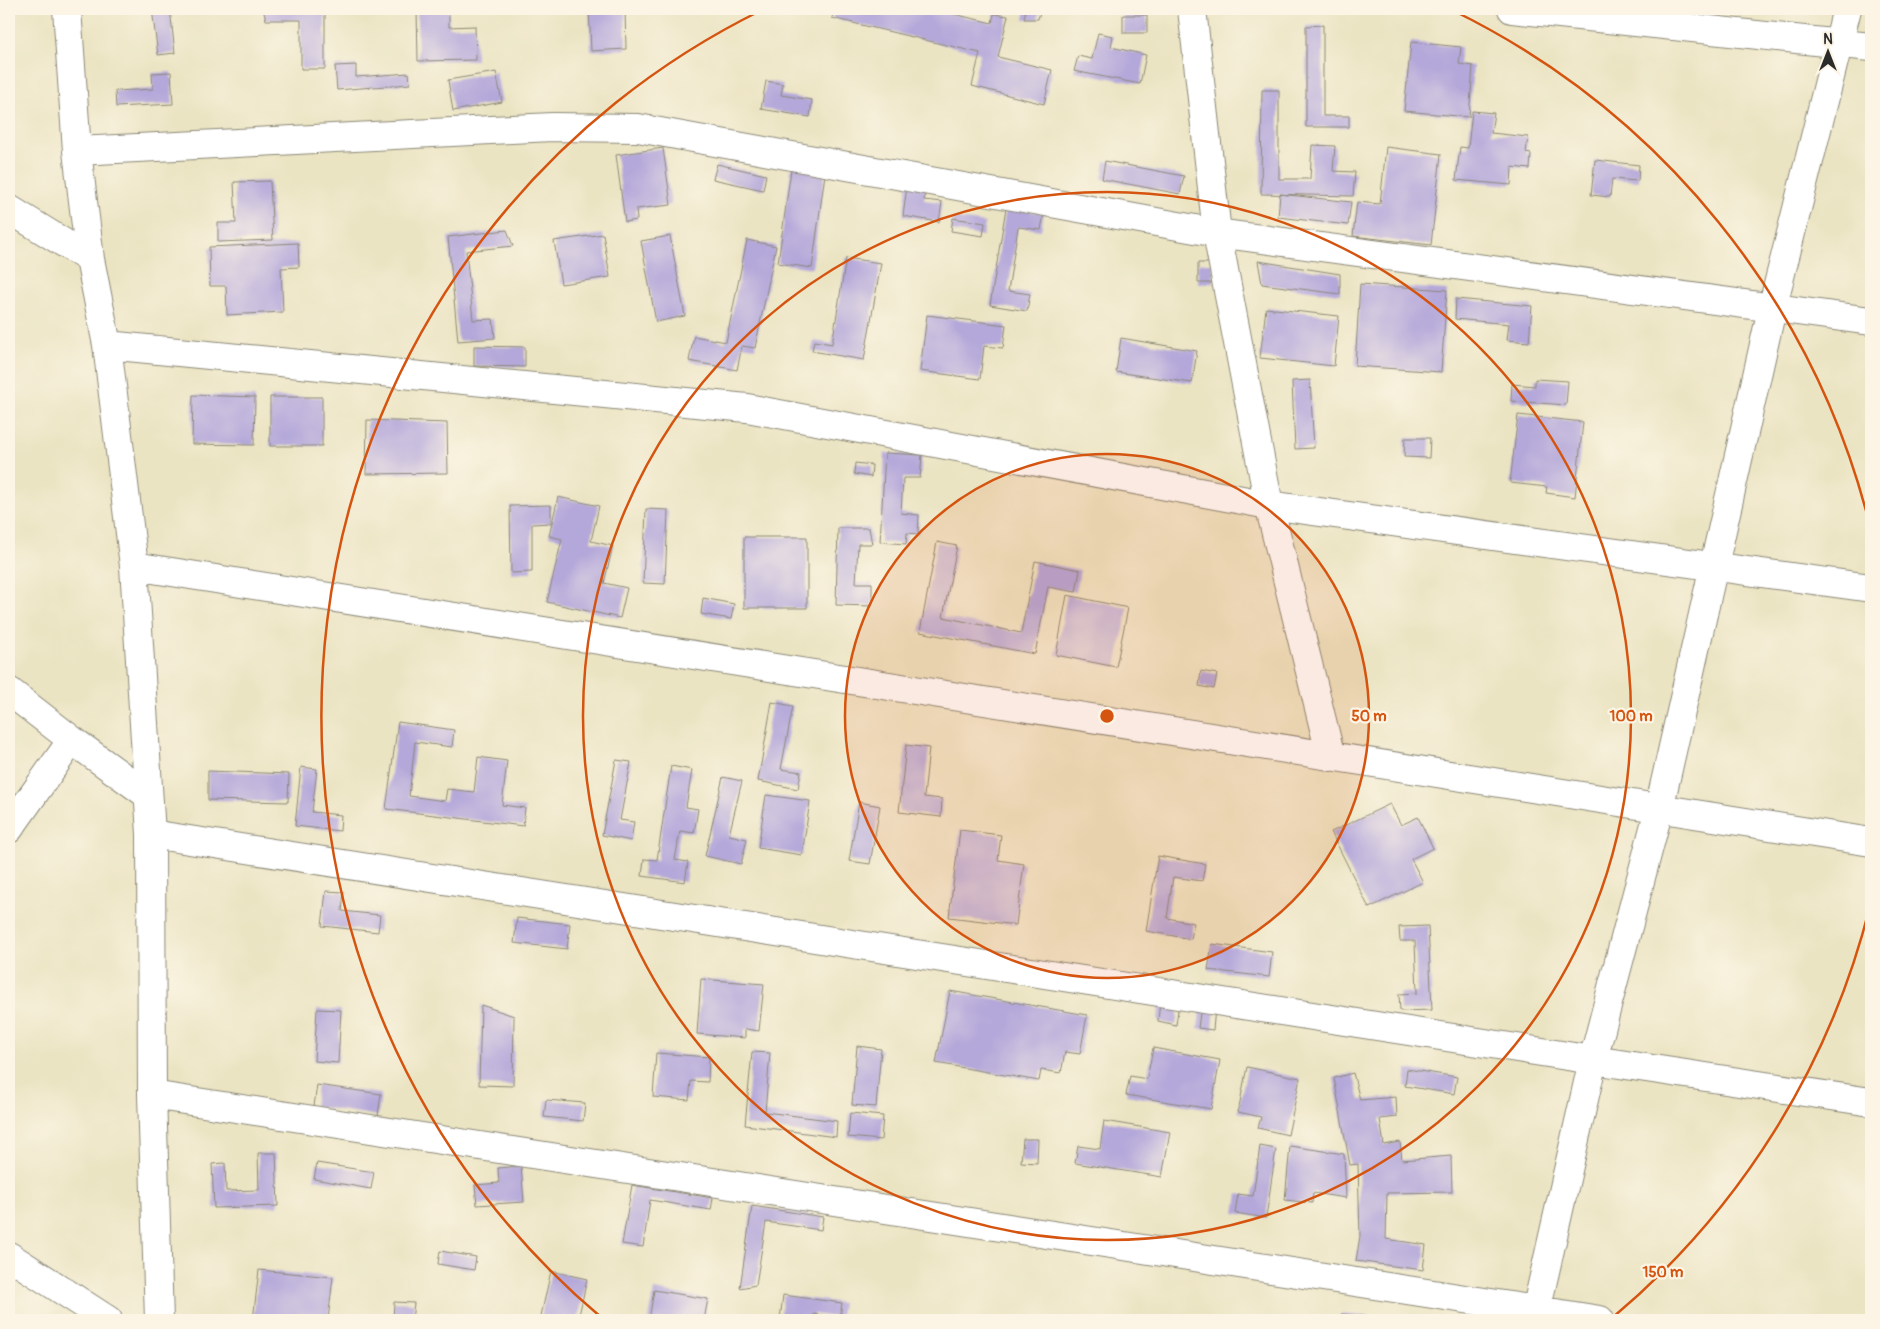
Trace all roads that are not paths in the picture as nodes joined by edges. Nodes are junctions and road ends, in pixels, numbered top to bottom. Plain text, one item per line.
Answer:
1 (67, 9) edge
2 (1192, 9) edge
3 (1512, 9) edge
4 (1847, 9) edge
5 (1838, 43) junction
6 (1871, 48) edge
7 (77, 151) junction
8 (9, 209) edge
9 (1217, 233) junction
10 (90, 259) junction
11 (1772, 309) junction
12 (1871, 321) edge
13 (106, 345) junction
14 (1269, 505) junction
15 (134, 566) junction
16 (1713, 567) junction
17 (1871, 588) edge
18 (9, 691) edge
19 (72, 740) junction
20 (1331, 758) junction
21 (148, 795) junction
22 (1659, 809) junction
23 (9, 829) edge
24 (152, 834) junction
25 (1871, 842) edge
26 (1593, 1060) junction
27 (152, 1095) junction
28 (1871, 1102) edge
29 (9, 1256) edge
30 (1535, 1315) edge
31 (108, 1320) edge
32 (159, 1320) edge
33 (1600, 1320) edge

1 - 7 street
2 - 9 street
3 - 5 street
4 - 5 street
5 - 6 street
5 - 11 street
7 - 9 street
7 - 10 street
8 - 10 street
9 - 11 street
9 - 14 street
10 - 13 street
11 - 12 street
11 - 16 street
13 - 14 street
13 - 15 street
14 - 16 street
14 - 20 street
15 - 20 street
15 - 21 street
16 - 17 street
16 - 22 street
18 - 19 street
19 - 21 street
19 - 23 street
20 - 22 street
21 - 24 street
22 - 25 street
22 - 26 street
24 - 26 street
24 - 27 street
26 - 28 street
26 - 30 street
27 - 30 street
27 - 32 street
29 - 31 street
30 - 33 street

